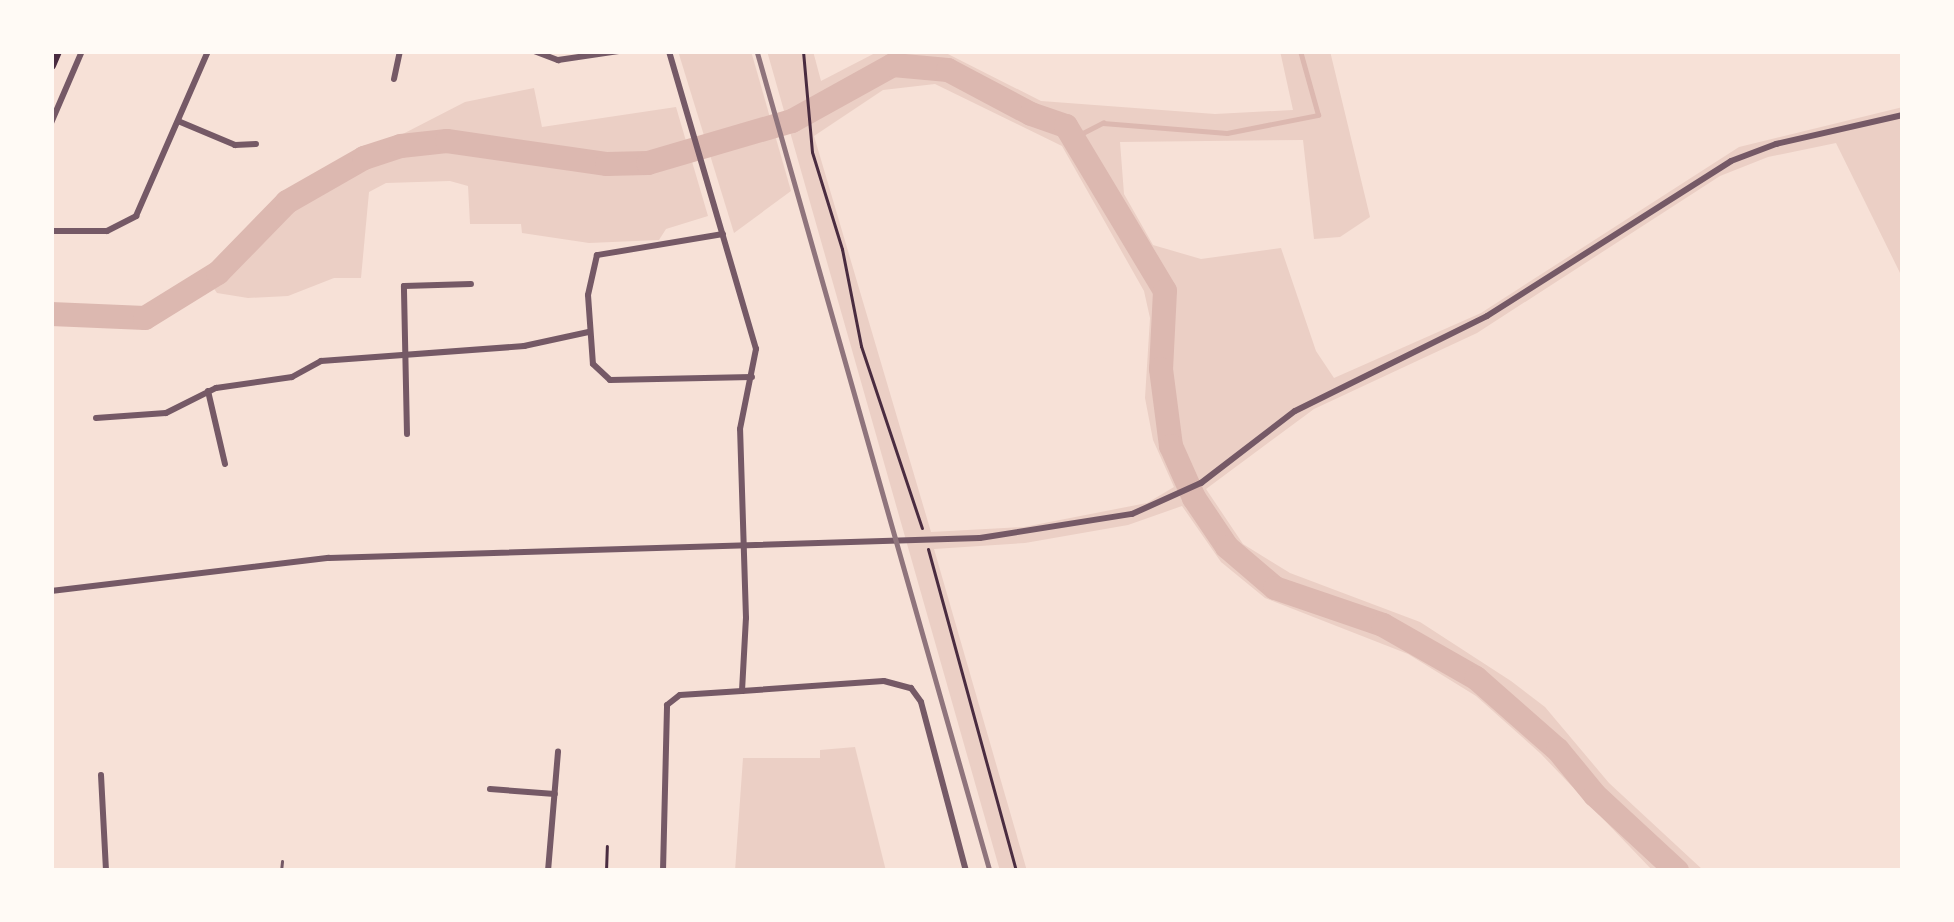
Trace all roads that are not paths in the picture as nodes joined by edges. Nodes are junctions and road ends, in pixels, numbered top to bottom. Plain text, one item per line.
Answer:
1 (57, 51) edge
2 (82, 51) edge
3 (208, 51) edge
4 (400, 51) edge
5 (534, 51) edge
6 (620, 51) edge
7 (669, 51) edge
8 (51, 65) edge
9 (394, 79) dead end
10 (1903, 115) edge
11 (178, 121) junction
12 (51, 123) edge
13 (256, 144) dead end
14 (51, 231) edge
15 (724, 234) junction
16 (471, 284) dead end
17 (589, 332) junction
18 (404, 355) junction
19 (752, 377) junction
20 (208, 391) junction
21 (96, 418) dead end
22 (407, 434) dead end
23 (224, 464) dead end
24 (744, 544) junction
25 (51, 591) edge
26 (742, 691) junction
27 (558, 751) dead end
28 (101, 776) dead end
29 (490, 789) dead end
30 (555, 794) junction
31 (282, 861) dead end
32 (106, 871) edge
33 (280, 871) edge
34 (548, 871) edge
35 (663, 871) edge
36 (966, 871) edge

1 - 8 main road
2 - 12 street
3 - 11 street
4 - 9 street
5 - 6 street
7 - 15 street
10 - 24 street
11 - 13 street
11 - 14 street
15 - 17 street
15 - 19 street
16 - 18 street
17 - 18 street
17 - 19 street
18 - 20 street
18 - 22 street
19 - 24 street
20 - 21 street
20 - 23 street
24 - 25 street
24 - 26 street
26 - 35 street
26 - 36 street
27 - 30 street
28 - 32 street
29 - 30 street
30 - 34 street
31 - 33 lane

